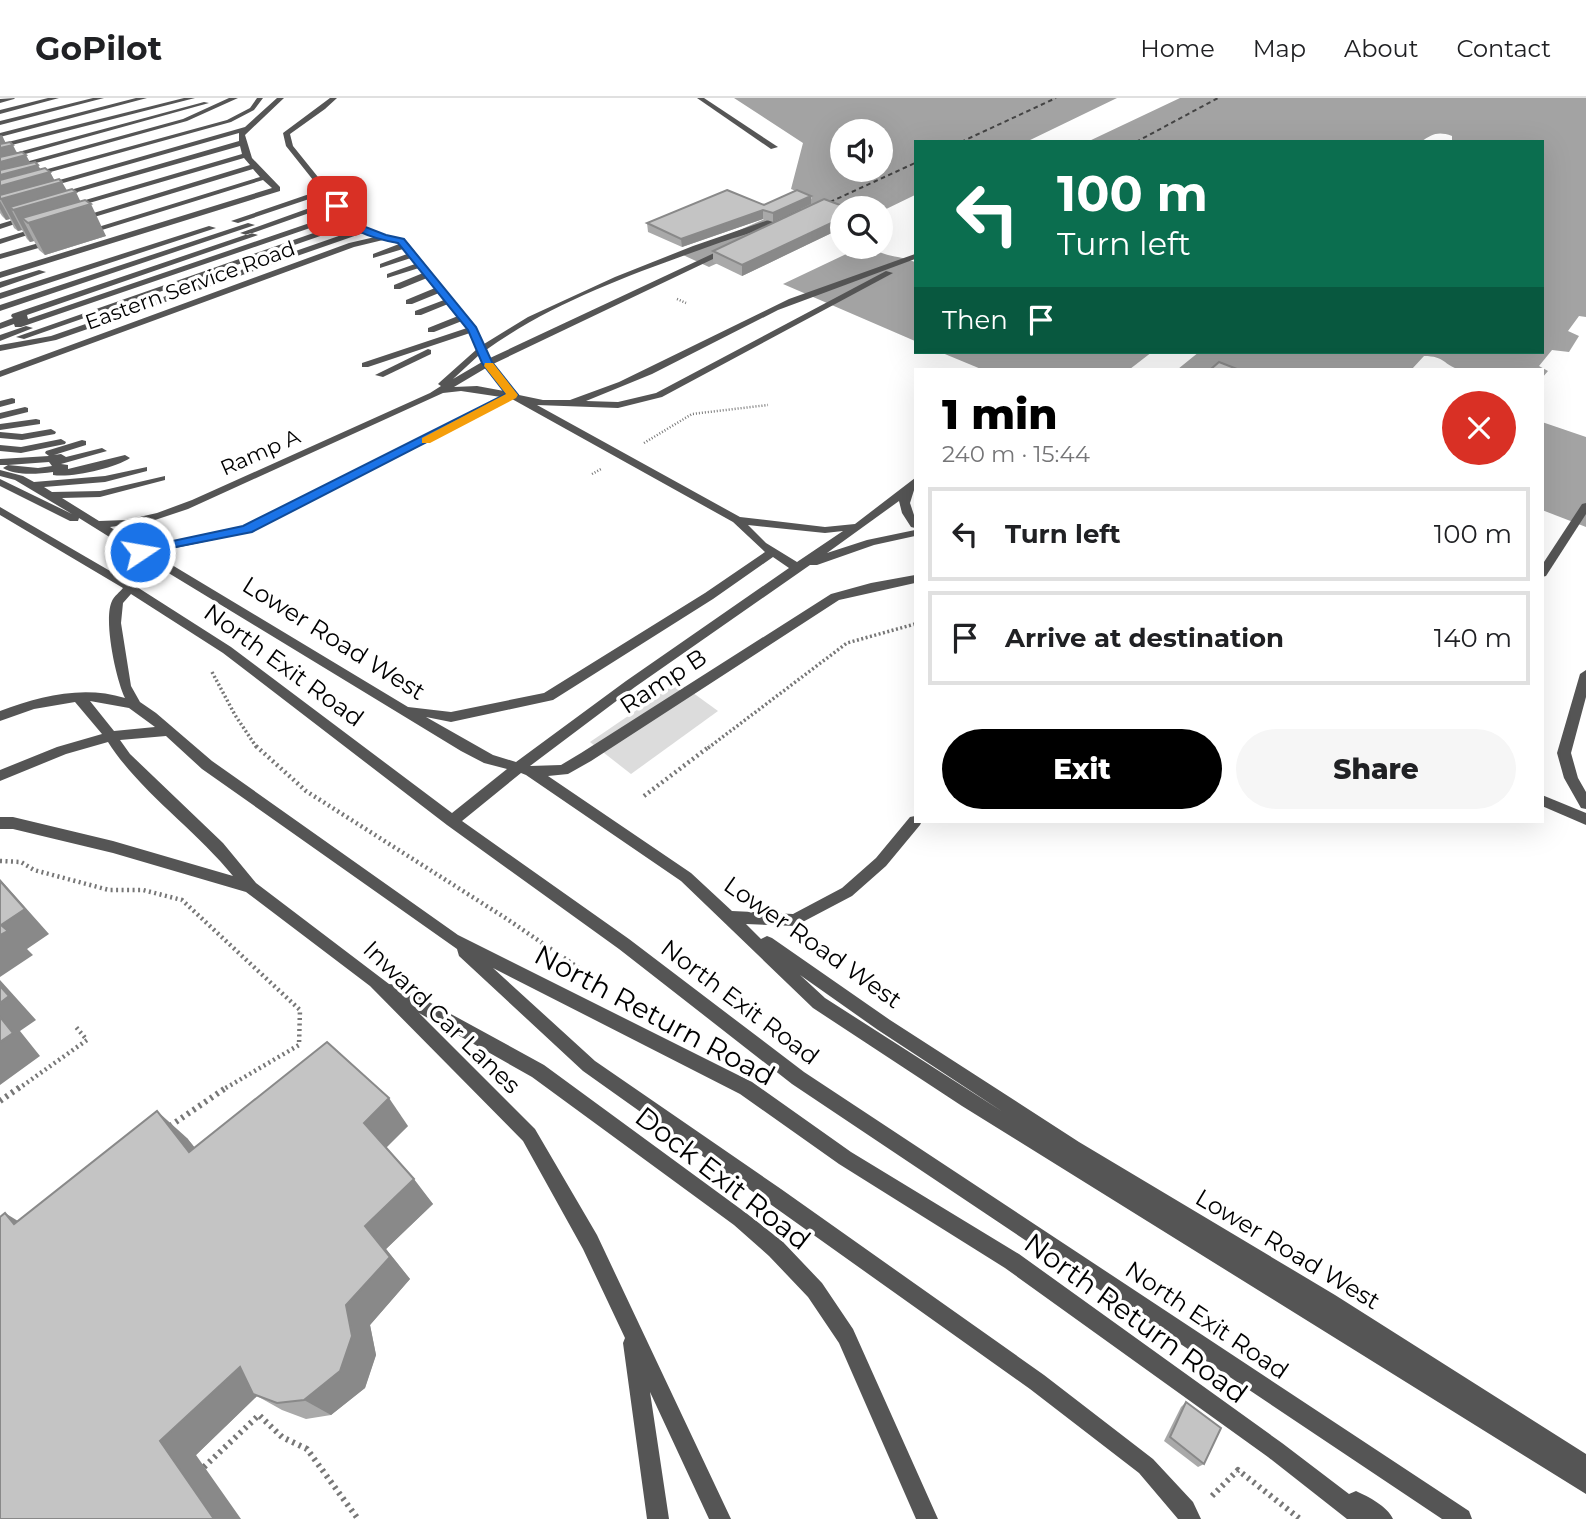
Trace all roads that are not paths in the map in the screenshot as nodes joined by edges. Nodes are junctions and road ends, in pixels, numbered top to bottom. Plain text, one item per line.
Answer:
1 (12, 98) edge
2 (32, 98) edge
3 (56, 98) edge
4 (78, 98) edge
5 (101, 98) edge
6 (122, 98) edge
7 (144, 98) edge
8 (184, 98) edge
9 (194, 98) edge
10 (209, 98) edge
11 (220, 98) edge
12 (229, 98) edge
13 (235, 98) edge
14 (260, 98) edge
15 (281, 98) edge
16 (334, 98) edge
17 (700, 98) edge
18 (167, 100) edge
19 (0, 104) edge
20 (252, 109) junction
21 (0, 112) edge
22 (0, 118) edge
23 (258, 119) junction
24 (0, 123) edge
25 (0, 129) edge
26 (0, 137) edge
27 (0, 146) edge
28 (774, 148) dead end
29 (0, 152) edge
30 (252, 157) junction
31 (0, 161) edge
32 (0, 171) edge
33 (0, 177) edge
34 (0, 184) edge
35 (0, 191) edge
36 (55, 200) junction
37 (338, 207) junction
38 (0, 219) edge
39 (226, 219) dead end
40 (214, 223) dead end
41 (48, 224) junction
42 (0, 227) edge
43 (0, 234) edge
44 (383, 237) junction
45 (755, 237) edge
46 (0, 242) edge
47 (743, 243) edge
48 (0, 250) edge
49 (0, 257) edge
50 (914, 258) edge
51 (914, 259) edge
52 (0, 266) edge
53 (0, 275) edge
54 (431, 278) junction
55 (0, 285) edge
56 (400, 290) junction
57 (0, 296) edge
58 (0, 308) edge
59 (0, 314) edge
60 (0, 323) edge
61 (473, 329) junction
62 (0, 331) edge
63 (0, 338) edge
64 (0, 346) edge
65 (479, 349) junction
66 (487, 363) junction
67 (3, 372) edge
68 (433, 395) junction
69 (512, 395) junction
70 (569, 404) junction
71 (0, 410) edge
72 (0, 416) edge
73 (29, 416) edge
74 (0, 429) edge
75 (0, 441) edge
76 (0, 448) edge
77 (0, 466) edge
78 (158, 476) dead end
79 (914, 482) edge
80 (4, 485) edge
81 (906, 490) junction
82 (1586, 506) edge
83 (0, 510) edge
84 (737, 520) junction
85 (98, 524) junction
86 (914, 524) edge
87 (861, 526) junction
88 (914, 533) edge
89 (140, 552) junction
90 (772, 552) junction
91 (155, 561) junction
92 (798, 568) junction
93 (1544, 570) edge
94 (914, 572) edge
95 (914, 579) edge
96 (891, 583) junction
97 (130, 588) junction
98 (1586, 674) edge
99 (78, 697) junction
100 (135, 705) junction
101 (386, 705) junction
102 (0, 716) edge
103 (169, 730) junction
104 (111, 736) junction
105 (514, 769) junction
106 (531, 771) junction
107 (0, 776) edge
108 (1544, 801) edge
109 (1586, 804) edge
110 (1586, 819) edge
111 (452, 821) junction
112 (914, 822) edge
113 (0, 823) edge
114 (251, 887) junction
115 (730, 917) junction
116 (453, 940) junction
117 (376, 981) junction
118 (630, 1327) junction
119 (1275, 1450) junction
120 (1586, 1465) edge
121 (1586, 1483) edge
122 (658, 1519) edge
123 (720, 1519) edge
124 (927, 1519) edge
125 (1190, 1519) edge
126 (1364, 1519) edge
127 (1382, 1519) edge
128 (1461, 1519) edge

1 - 19 lane
2 - 19 lane
3 - 21 lane
4 - 22 lane
5 - 24 lane
6 - 25 lane
7 - 26 lane
8 - 18 lane
9 - 18 lane
10 - 29 lane
11 - 31 lane
12 - 31 lane
13 - 32 lane
14 - 20 lane
15 - 23 lane
16 - 37 lane
17 - 28 lane
18 - 26 lane
18 - 27 lane
20 - 33 lane
20 - 34 lane
23 - 30 lane
23 - 35 lane
30 - 30 lane
30 - 36 lane
30 - 36 lane
30 - 36 lane
30 - 52 lane
30 - 53 lane
37 - 39 lane
37 - 44 lane
37 - 55 lane
37 - 57 lane
37 - 58 lane
37 - 59 lane
37 - 60 lane
37 - 62 lane
37 - 63 lane
37 - 64 lane
37 - 64 lane
38 - 41 lane
40 - 57 lane
41 - 42 lane
41 - 43 lane
41 - 46 lane
41 - 48 lane
41 - 49 lane
44 - 54 lane
44 - 67 lane, Eastern Service Road
45 - 65 lane
47 - 66 lane
50 - 70 lane
51 - 70 lane
54 - 56 lane
54 - 56 lane
54 - 56 lane
54 - 56 lane
54 - 56 lane
54 - 56 lane
54 - 61 lane
61 - 61 lane
61 - 65 lane
65 - 66 lane
65 - 68 lane
66 - 68 lane
66 - 69 lane
68 - 69 lane
68 - 85 lane, Ramp A
69 - 70 lane
69 - 84 lane
69 - 89 lane
71 - 73 lane
72 - 73 lane
73 - 74 lane
73 - 74 lane
73 - 75 lane
73 - 76 lane
77 - 77 lane
77 - 80 lane
77 - 85 lane
78 - 80 lane
79 - 81 lane
80 - 89 lane, Lower Road West
81 - 86 lane
81 - 87 lane
82 - 93 lane
83 - 97 lane, North Exit Road
84 - 87 lane
84 - 90 lane
85 - 106 lane
87 - 92 lane
88 - 92 lane
89 - 91 lane, Lower Road West
90 - 92 lane
90 - 101 lane
91 - 97 lane
91 - 101 lane, Lower Road West
92 - 105 lane
94 - 96 lane
95 - 96 lane
96 - 106 lane, Ramp B
97 - 100 lane
97 - 111 lane, North Exit Road
98 - 109 lane
99 - 100 lane
99 - 102 lane
99 - 104 lane
100 - 103 lane, North Return Road
101 - 105 lane, Lower Road West
103 - 104 lane
103 - 116 lane, North Return Road
104 - 107 lane
104 - 114 lane
105 - 111 lane
105 - 115 lane, Lower Road West
106 - 121 lane
108 - 110 lane
111 - 128 lane, North Exit Road
112 - 115 lane
113 - 114 lane, Inward Car Lanes
114 - 117 lane, Inward Car Lanes
115 - 120 lane, Lower Road West
116 - 119 lane, North Return Road
116 - 125 lane
117 - 118 lane, Inward Car Lanes
117 - 124 lane, Dock Exit Road
118 - 122 lane
118 - 123 lane, Inward Car Lanes
119 - 126 lane, North Return Road
119 - 127 lane

